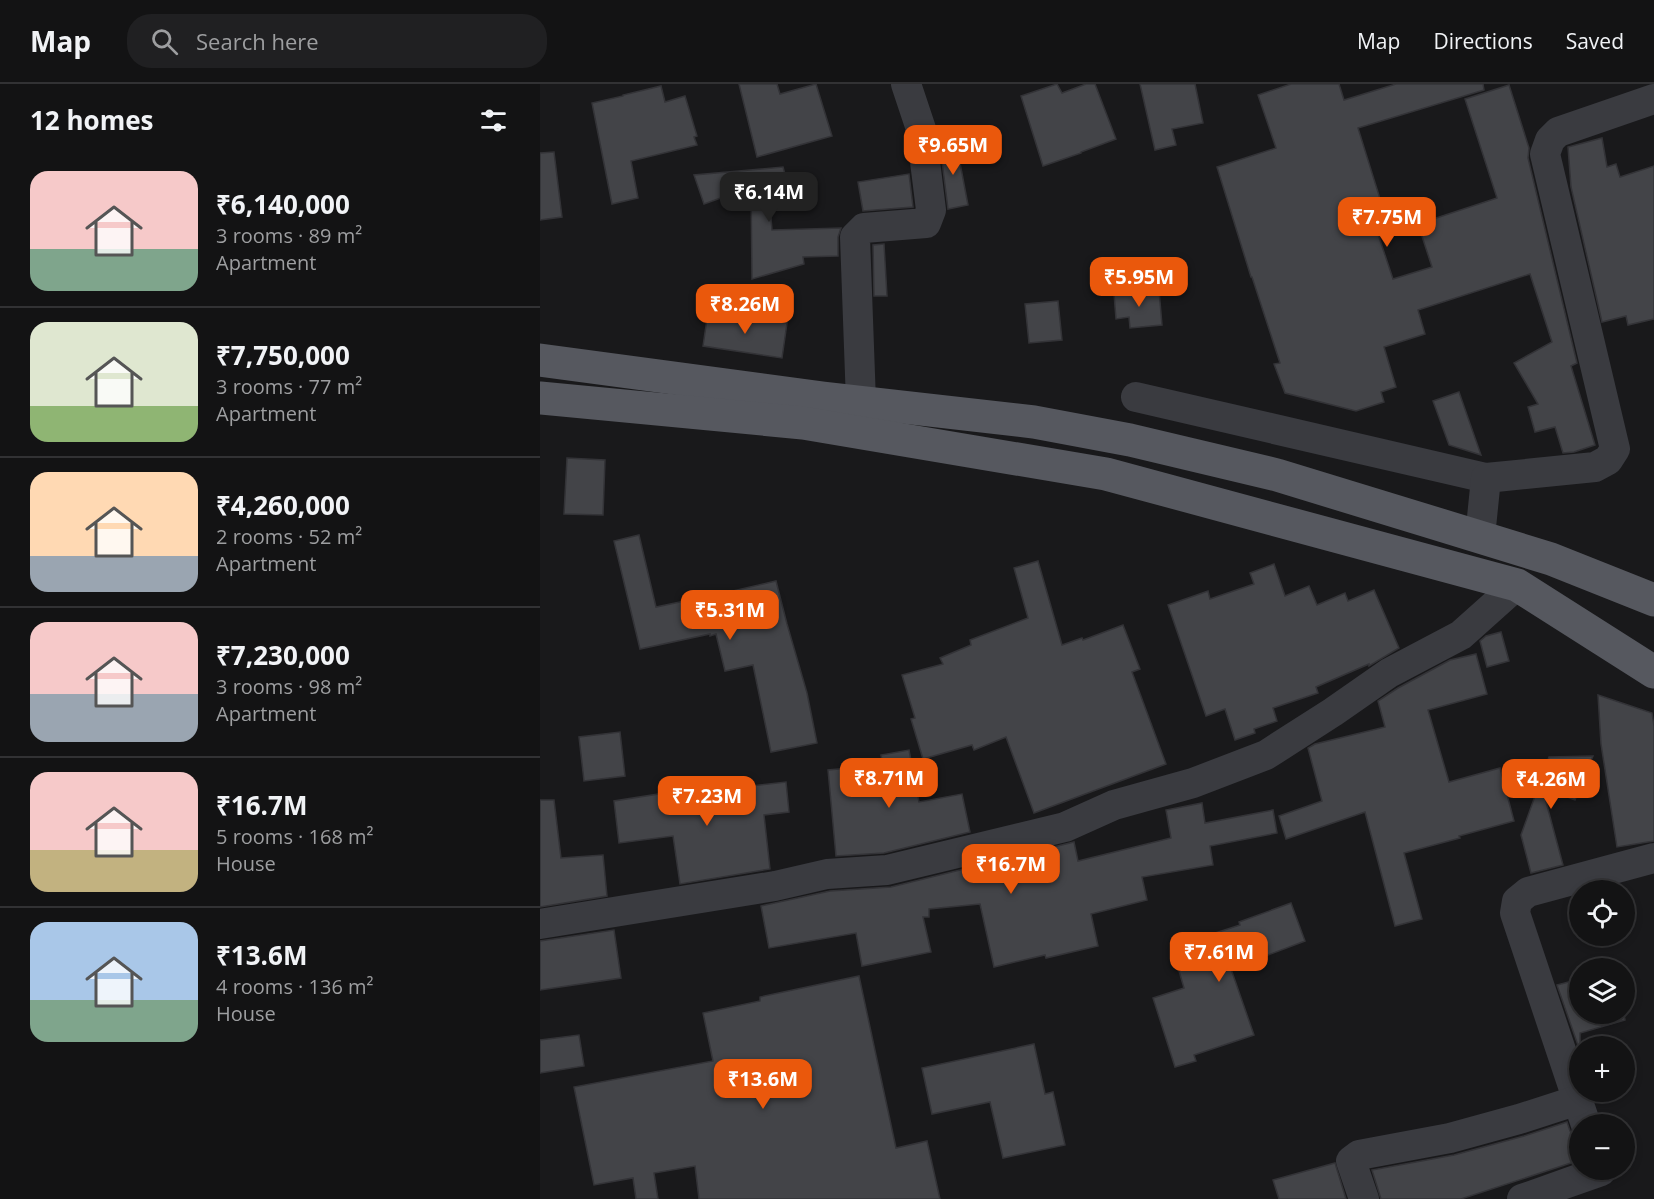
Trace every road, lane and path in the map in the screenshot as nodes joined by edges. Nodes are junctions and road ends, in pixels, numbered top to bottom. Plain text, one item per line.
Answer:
1 (906, 84) edge
2 (1654, 99) edge
3 (540, 360) edge
4 (540, 398) edge
5 (1136, 398) dead end
6 (861, 402) junction
7 (1486, 478) junction
8 (1480, 537) junction
9 (1517, 585) junction
10 (1654, 600) edge
11 (1654, 672) edge
12 (1654, 858) edge
13 (540, 924) edge
14 (1582, 1112) edge
15 (1576, 1180) edge
16 (1364, 1199) edge
17 (1522, 1199) edge

1 - 6 street
2 - 7 street
3 - 6 main road
4 - 9 main road
5 - 7 street
6 - 8 main road
7 - 8 street
8 - 10 main road
9 - 11 main road
9 - 13 street
12 - 14 street
14 - 16 street
15 - 17 street

